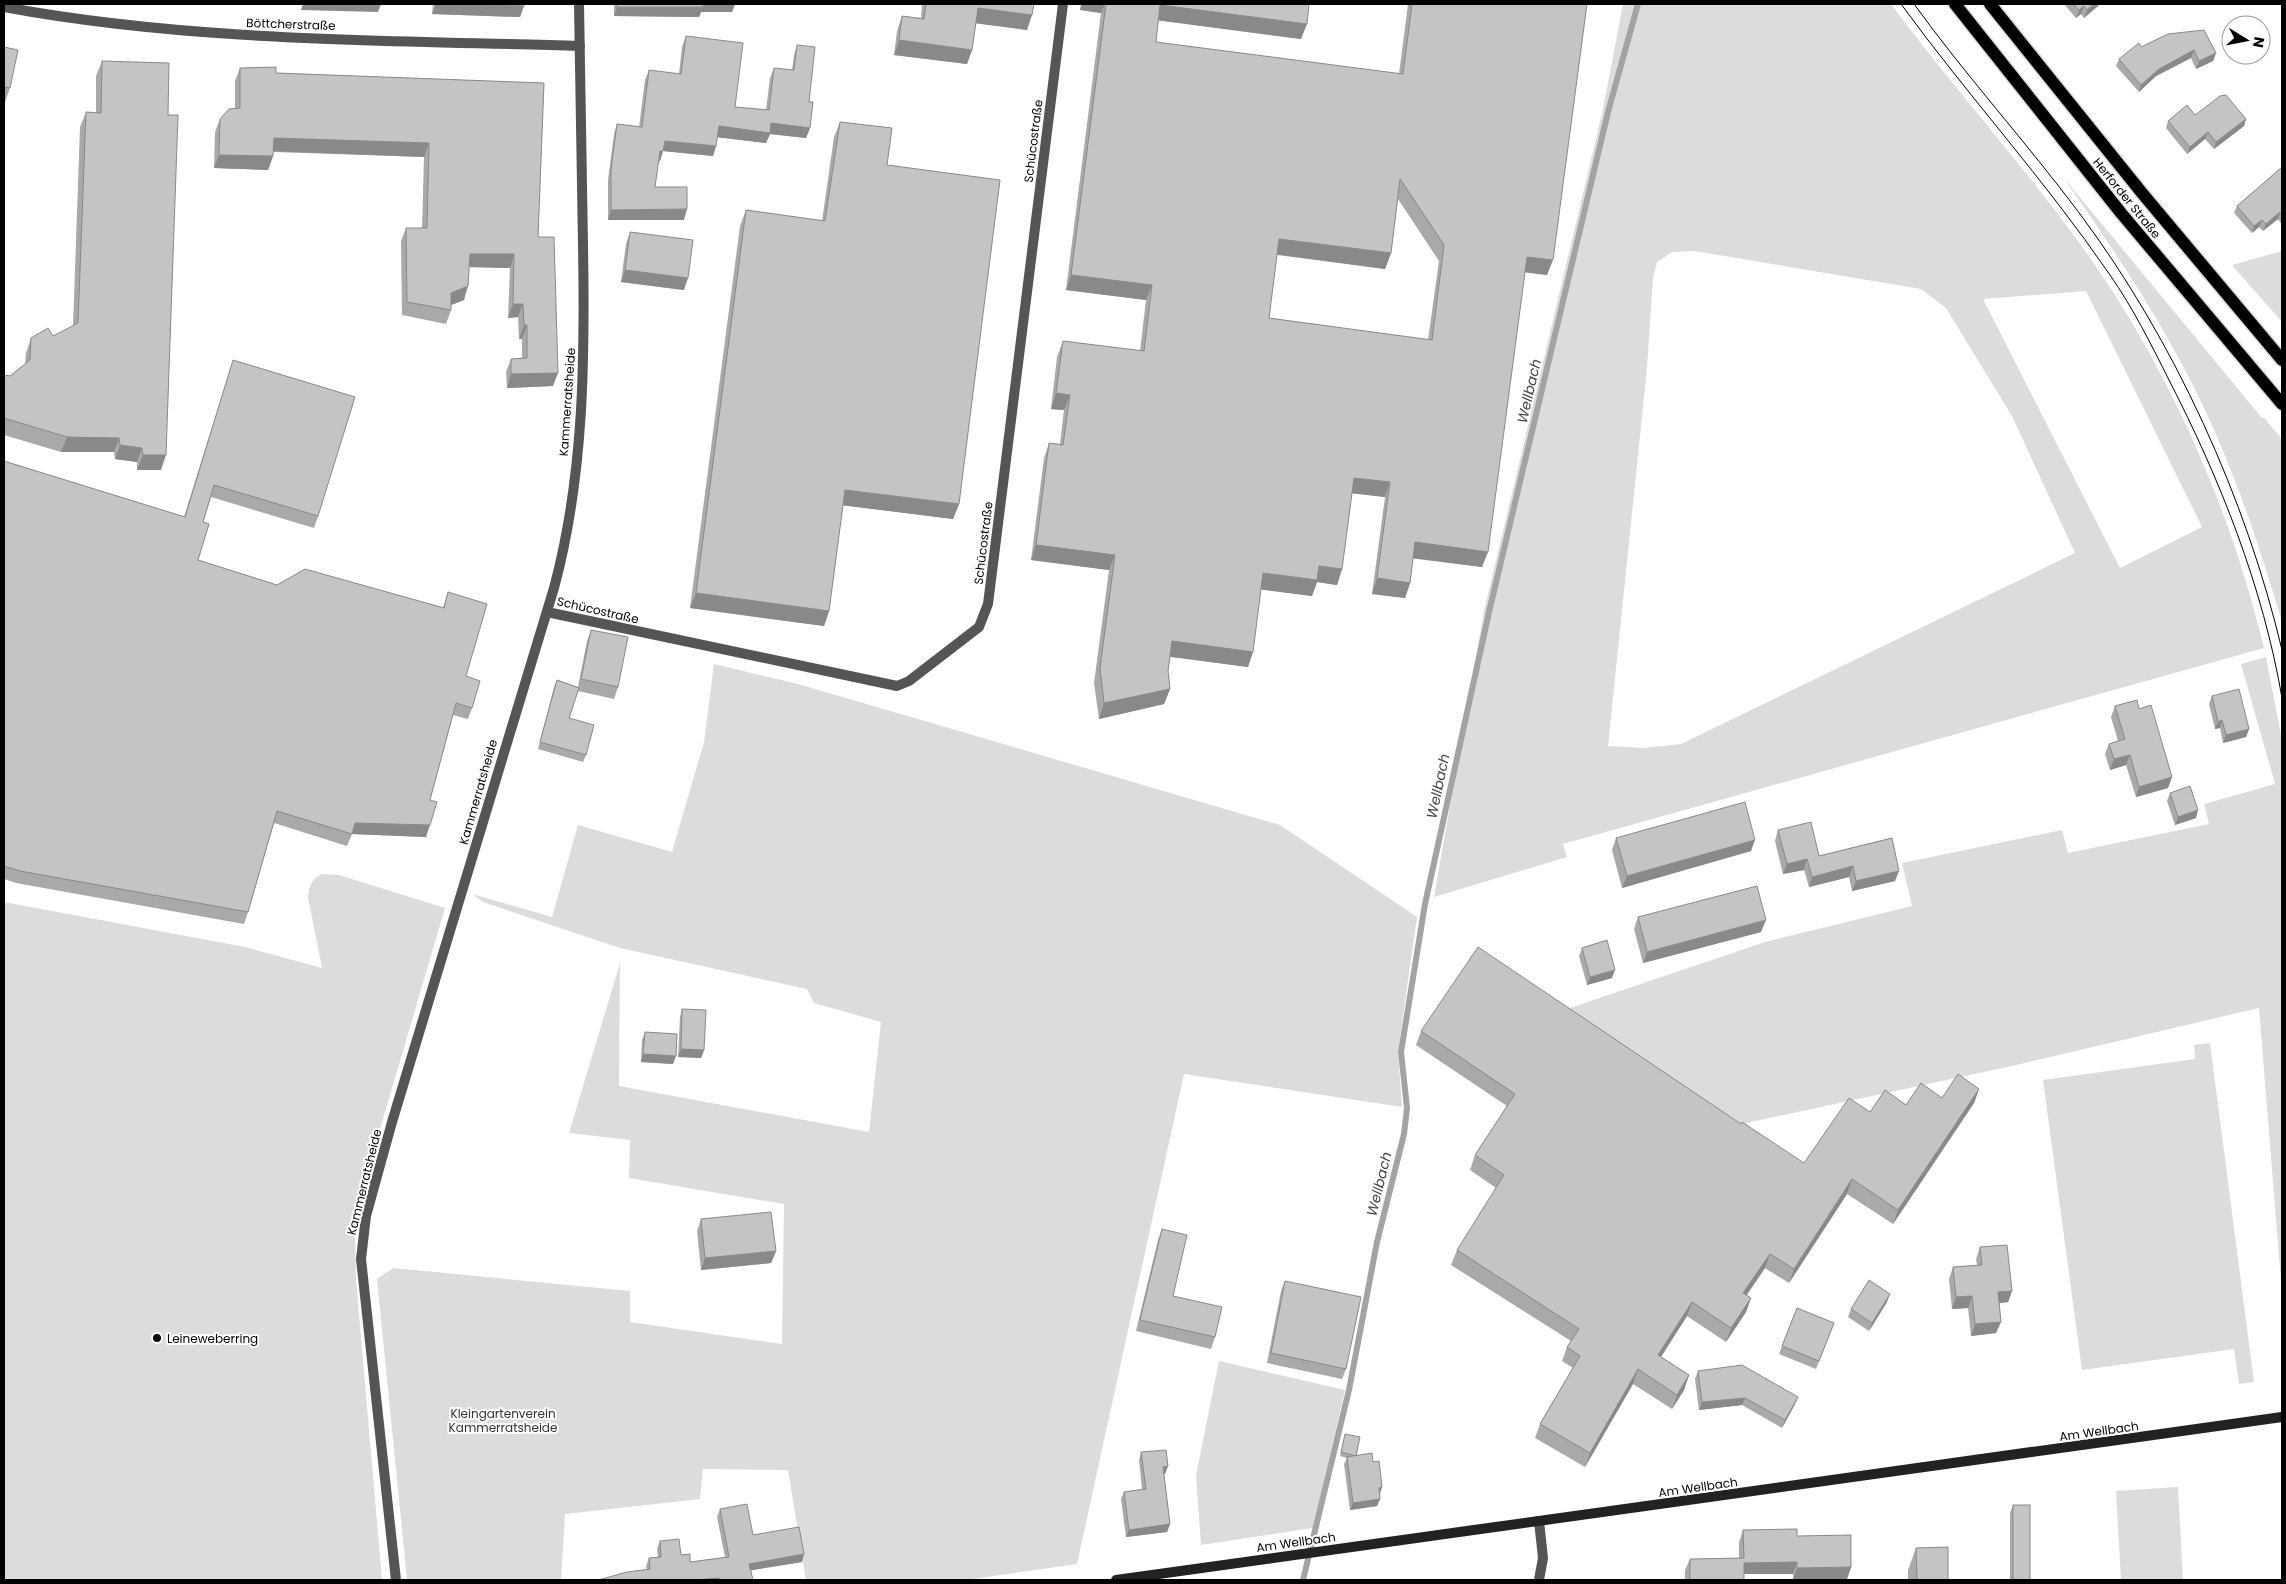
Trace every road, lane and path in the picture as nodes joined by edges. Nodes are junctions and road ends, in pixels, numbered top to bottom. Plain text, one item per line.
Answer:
1 (579, 4) edge
2 (1062, 4) edge
3 (1955, 4) edge
4 (1990, 4) edge
5 (4, 7) edge
6 (32, 8) edge
7 (580, 46) junction
8 (2282, 360) edge
9 (2282, 404) edge
10 (547, 612) junction
11 (2282, 1417) edge
12 (1539, 1521) junction
13 (396, 1580) edge
14 (1116, 1580) edge
15 (1539, 1580) edge

1 - 7 street, Kammerratsheide
2 - 10 street, Schücostraße
3 - 9 main road, Herforder Straße
4 - 8 main road, Herforder Straße
5 - 6 street, Böttcherstraße
6 - 7 street, Böttcherstraße
7 - 10 street, Kammerratsheide
10 - 13 street, Kammerratsheide
11 - 12 main road, Am Wellbach
12 - 14 main road, Am Wellbach
12 - 15 street

